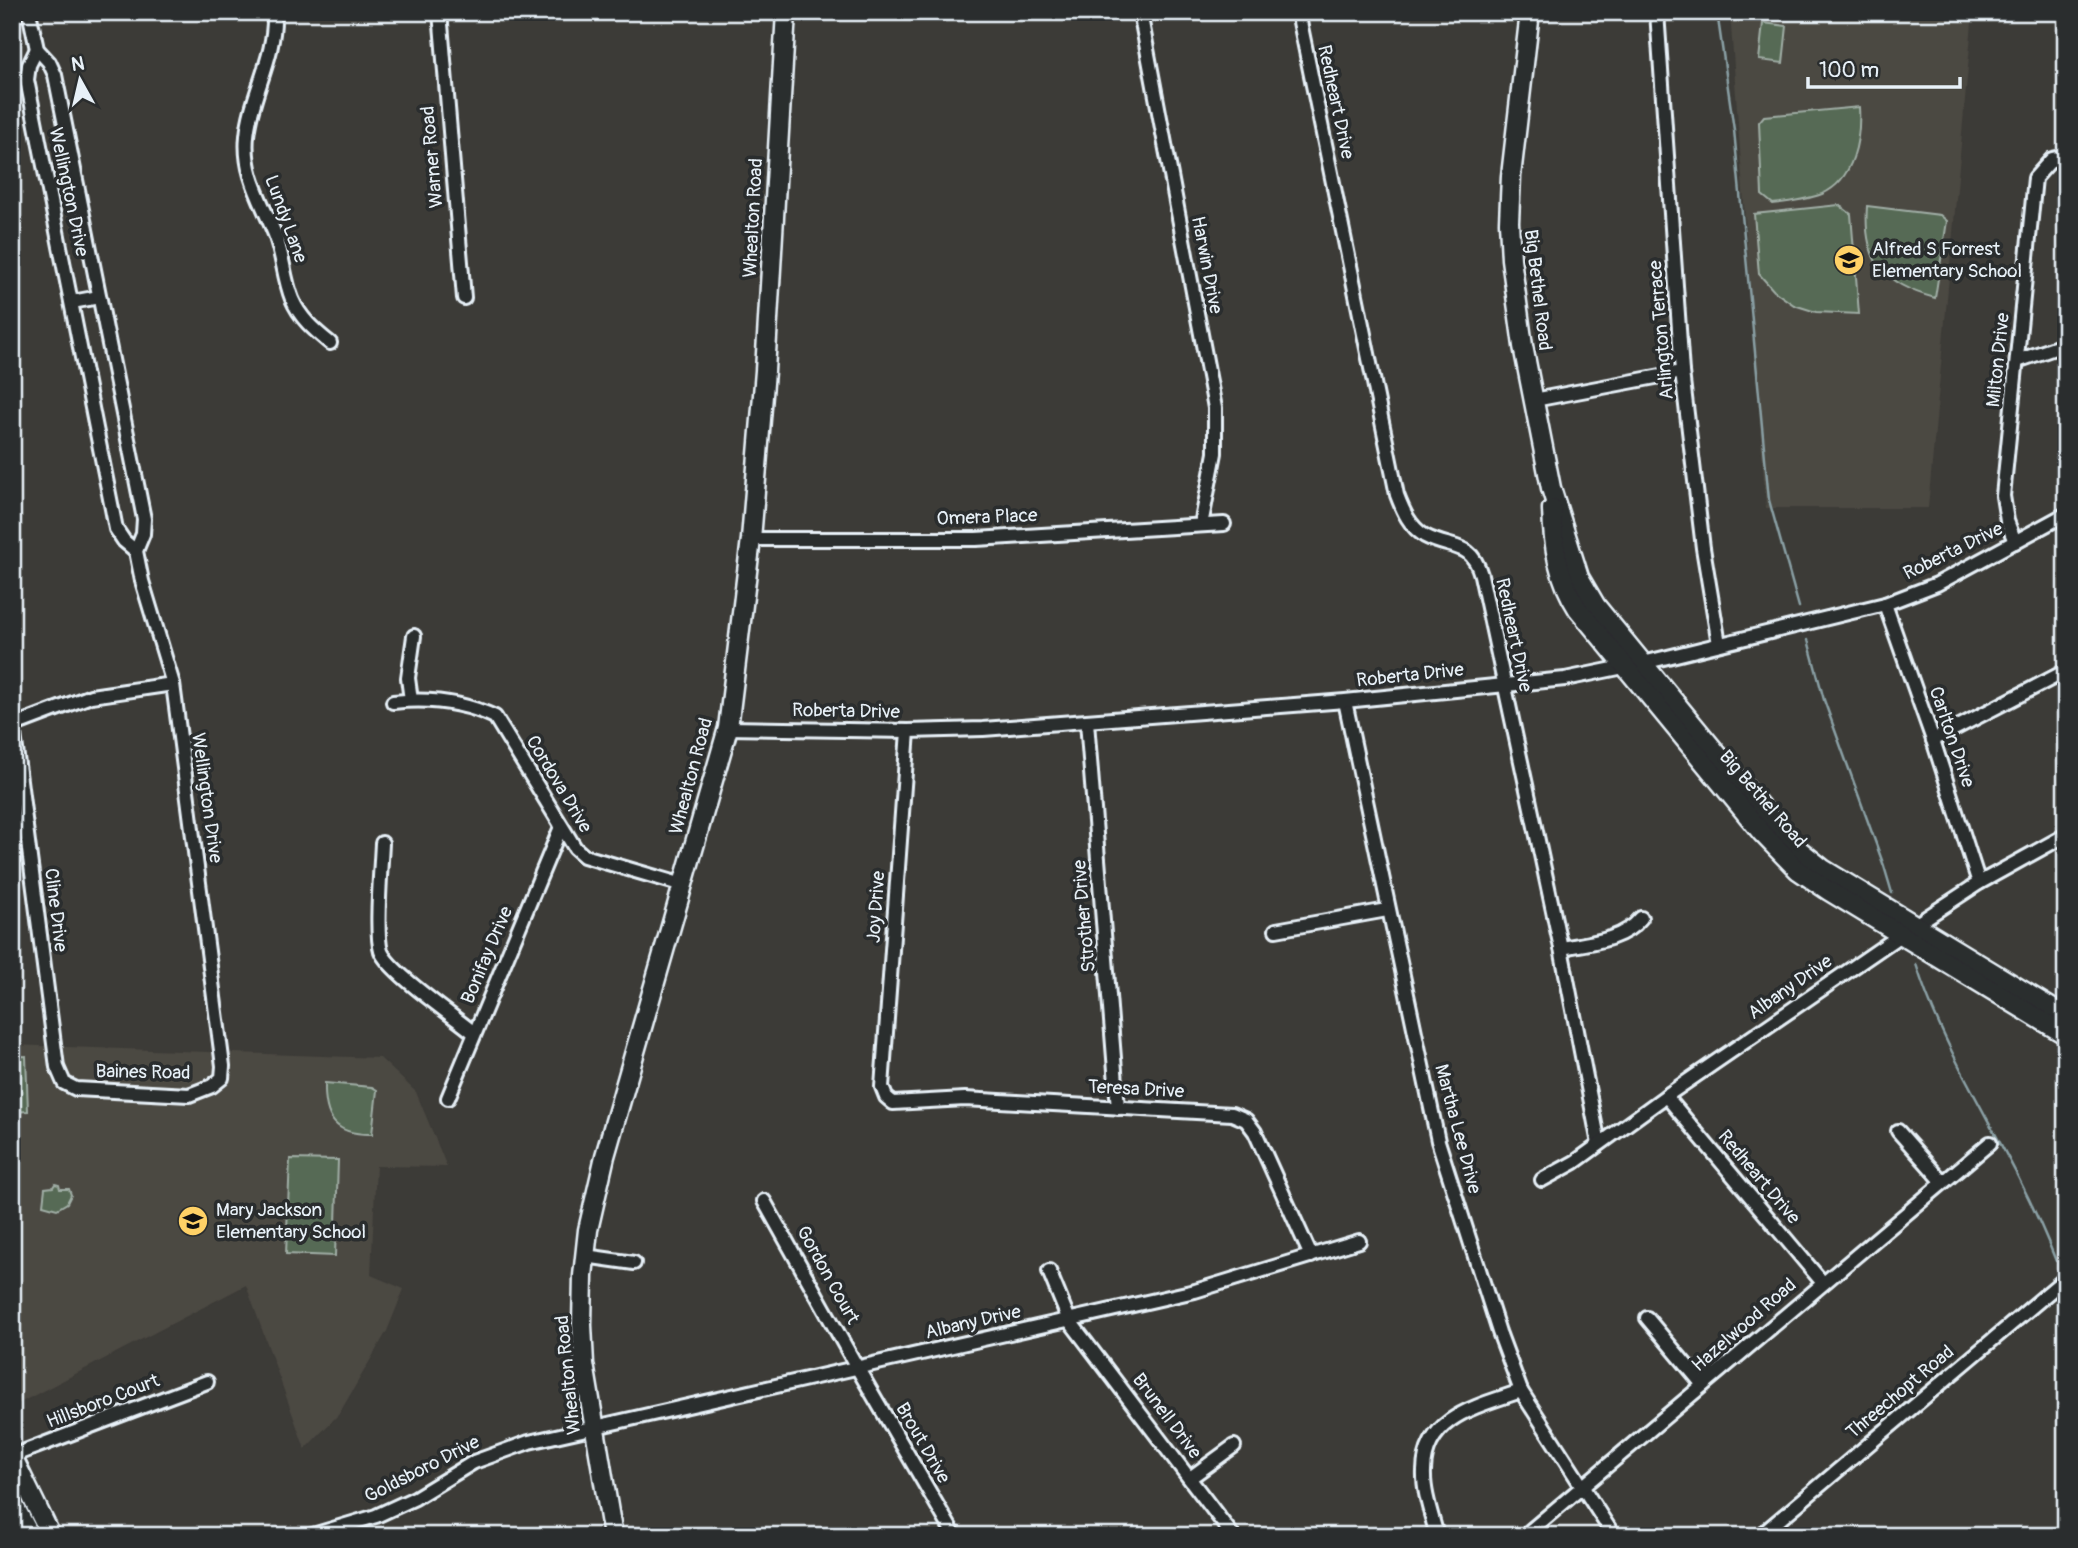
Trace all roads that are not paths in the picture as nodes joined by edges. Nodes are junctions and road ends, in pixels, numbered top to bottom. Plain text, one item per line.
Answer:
1 (29, 12) edge
2 (274, 12) edge
3 (440, 12) edge
4 (786, 12) edge
5 (1140, 12) edge
6 (1298, 12) edge
7 (1530, 12) edge
8 (1657, 12) edge
9 (37, 49) junction
10 (2066, 156) edge
11 (99, 297) junction
12 (464, 299) dead end
13 (72, 302) junction
14 (330, 343) dead end
15 (2066, 344) edge
16 (2017, 362) junction
17 (1682, 372) junction
18 (1534, 400) junction
19 (2066, 514) edge
20 (1224, 524) dead end
21 (1201, 526) junction
22 (751, 539) junction
23 (2015, 542) junction
24 (136, 551) junction
25 (1885, 604) junction
26 (414, 636) dead end
27 (1719, 644) junction
28 (1634, 665) junction
29 (2066, 671) edge
30 (173, 684) junction
31 (1505, 685) junction
32 (411, 700) junction
33 (1345, 701) junction
34 (393, 702) dead end
35 (1087, 722) junction
36 (13, 726) edge
37 (728, 728) junction
38 (908, 731) junction
39 (1933, 740) junction
40 (561, 827) junction
41 (2066, 835) edge
42 (382, 844) dead end
43 (1979, 883) junction
44 (683, 885) junction
45 (1387, 910) junction
46 (1641, 918) dead end
47 (1276, 930) dead end
48 (1908, 930) junction
49 (1561, 948) junction
50 (2066, 1017) edge
51 (474, 1033) junction
52 (2066, 1035) edge
53 (222, 1054) joint
54 (882, 1087) joint
55 (76, 1089) joint
56 (1666, 1096) junction
57 (448, 1098) dead end
58 (1118, 1108) junction
59 (1898, 1131) dead end
60 (1990, 1143) dead end
61 (1599, 1144) junction
62 (1542, 1180) dead end
63 (1943, 1182) junction
64 (764, 1201) dead end
65 (1359, 1241) dead end
66 (585, 1256) junction
67 (1311, 1256) junction
68 (634, 1263) dead end
69 (1049, 1271) dead end
70 (2066, 1278) edge
71 (1823, 1283) junction
72 (1647, 1318) dead end
73 (1069, 1320) junction
74 (858, 1369) junction
75 (207, 1382) dead end
76 (1703, 1385) junction
77 (1521, 1391) junction
78 (593, 1428) junction
79 (1234, 1446) dead end
80 (12, 1456) edge
81 (1190, 1478) junction
82 (1581, 1488) junction
83 (12, 1502) edge
84 (30, 1536) edge
85 (51, 1536) edge
86 (309, 1536) edge
87 (613, 1536) edge
88 (955, 1536) edge
89 (1233, 1536) edge
90 (1437, 1536) edge
91 (1524, 1536) edge
92 (1614, 1536) edge
93 (1760, 1536) edge

1 - 9 street, Wellington Drive
2 - 14 street, Lundy Lane
3 - 12 street, Warner Road
4 - 22 main road, Whealton Road
5 - 21 street, Harwin Drive
6 - 31 street, Redheart Drive
7 - 18 main road, Big Bethel Road
8 - 17 street, Arlington Terrace
9 - 11 street, Wellington Drive
9 - 13 street, Wellington Drive
10 - 16 street, Milton Drive
11 - 13 street
11 - 24 street, Wellington Drive
13 - 24 street, Wellington Drive
15 - 16 street
16 - 23 street, Milton Drive
17 - 18 street
17 - 27 street, Arlington Terrace
18 - 28 main road, Big Bethel Road
19 - 23 street, Roberta Drive
20 - 21 street, Omera Place
21 - 22 street, Omera Place
22 - 37 main road, Whealton Road
23 - 25 street, Roberta Drive
24 - 30 street, Wellington Drive
25 - 27 street, Roberta Drive
25 - 39 street, Carlton Drive
26 - 32 street
27 - 28 street, Roberta Drive
28 - 31 street, Roberta Drive
28 - 48 main road, Big Bethel Road
29 - 39 street
30 - 36 street
30 - 53 street, Wellington Drive
31 - 33 street, Roberta Drive
31 - 49 street, Redheart Drive
32 - 34 street, Cordova Drive
32 - 40 street, Cordova Drive
33 - 35 street, Roberta Drive
33 - 45 street, Martha Lee Drive
35 - 38 street, Roberta Drive
35 - 58 street, Strother Drive
36 - 55 street, Cline Drive
37 - 38 street, Roberta Drive
37 - 44 main road, Whealton Road
38 - 54 street, Joy Drive
39 - 43 street, Carlton Drive
40 - 44 street, Cordova Drive
40 - 51 street, Bonifay Drive
41 - 43 street, Albany Drive
42 - 51 street
43 - 48 street, Albany Drive
44 - 66 main road, Whealton Road
45 - 47 street
45 - 77 street, Martha Lee Drive
46 - 49 street
48 - 50 main road, Big Bethel Road
48 - 52 main road, Big Bethel Road
48 - 56 street, Albany Drive
49 - 61 street, Redheart Drive
51 - 57 street, Bonifay Drive
53 - 55 street, Baines Road
54 - 58 street, Teresa Drive
56 - 61 street, Albany Drive
56 - 71 street, Redheart Drive
58 - 67 street, Teresa Drive
59 - 63 street
60 - 63 street, Hazelwood Road
61 - 62 street, Albany Drive
63 - 71 street, Hazelwood Road
64 - 74 street, Gordon Court
65 - 67 street, Albany Drive
66 - 68 street
66 - 78 main road, Whealton Road
67 - 73 street, Albany Drive
69 - 73 street, Brunell Drive
70 - 93 street, Threechopt Road
71 - 76 street, Hazelwood Road
72 - 76 street
73 - 74 street, Albany Drive
73 - 81 street, Brunell Drive
74 - 78 street, Albany Drive
74 - 88 street, Brout Drive
75 - 80 street, Hillsboro Court
76 - 82 street, Hazelwood Road
77 - 82 street, Martha Lee Drive
77 - 90 street
78 - 86 street, Goldsboro Drive
78 - 87 main road, Whealton Road
79 - 81 street
80 - 85 main road
81 - 89 street, Brunell Drive
82 - 91 street, Hazelwood Road
82 - 92 street, Martha Lee Drive
83 - 84 main road

